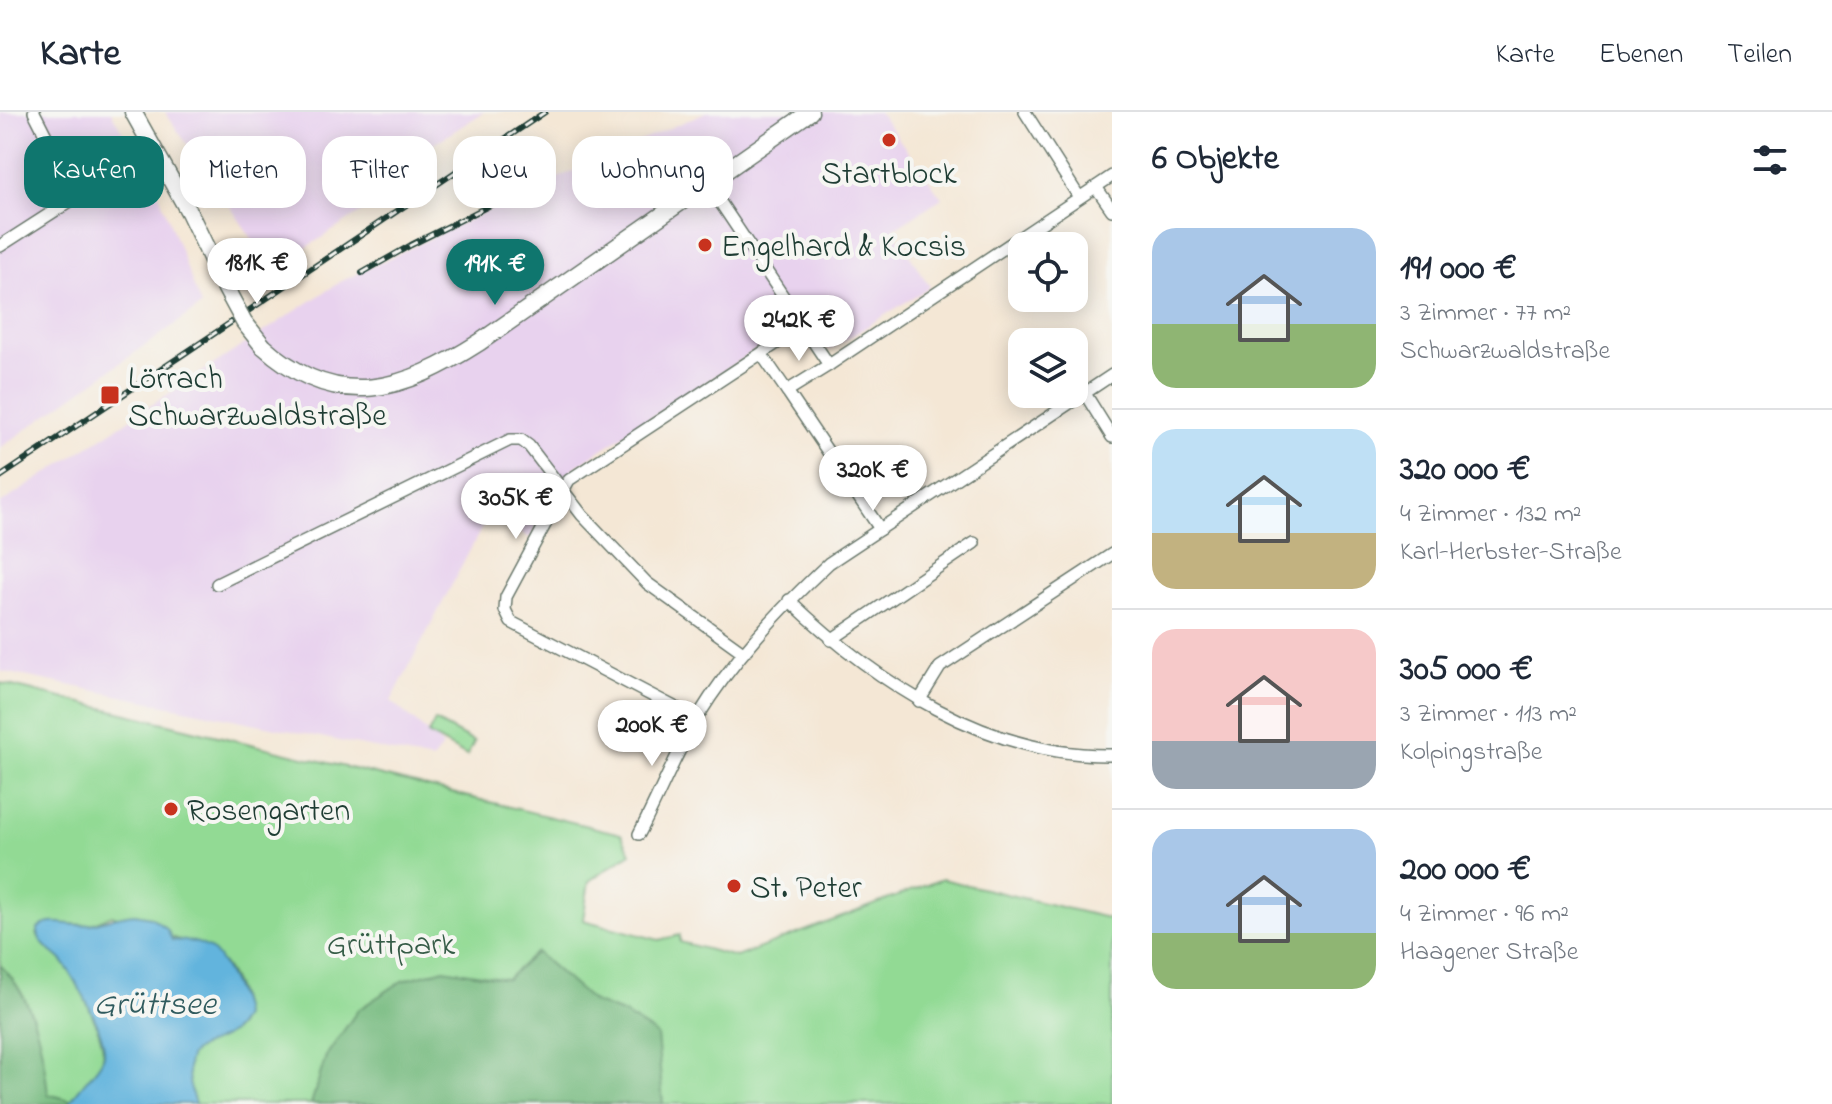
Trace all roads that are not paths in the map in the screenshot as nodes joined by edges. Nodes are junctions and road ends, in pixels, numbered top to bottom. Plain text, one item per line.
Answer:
1 (34, 112) edge
2 (133, 112) edge
3 (810, 112) edge
4 (1025, 112) edge
5 (733, 163) edge
6 (1112, 176) edge
7 (1096, 187) junction
8 (1079, 197) junction
9 (668, 208) edge
10 (724, 208) edge
11 (1112, 210) edge
12 (0, 246) edge
13 (803, 326) junction
14 (762, 355) junction
15 (829, 365) junction
16 (1112, 375) edge
17 (1088, 390) edge
18 (787, 391) junction
19 (1088, 398) edge
20 (1060, 408) edge
21 (1112, 437) edge
22 (563, 489) junction
23 (880, 529) junction
24 (974, 543) dead end
25 (1112, 554) edge
26 (217, 584) dead end
27 (789, 600) junction
28 (831, 640) junction
29 (743, 652) junction
30 (919, 701) junction
31 (697, 719) junction
32 (1112, 755) edge
33 (639, 834) dead end

1 - 12 street
2 - 9 main road, bridge
3 - 5 main road
4 - 8 street
6 - 7 street
7 - 8 street
7 - 11 street
8 - 15 street
10 - 13 street
13 - 14 street
13 - 15 street
14 - 18 street
14 - 22 street
15 - 18 street
16 - 17 street
18 - 23 street
19 - 21 street
20 - 23 street
22 - 26 street
22 - 29 street
22 - 31 street
23 - 27 street
24 - 28 street
25 - 30 street
27 - 28 street
27 - 29 street
28 - 30 street
29 - 31 street
30 - 32 street
31 - 33 street

